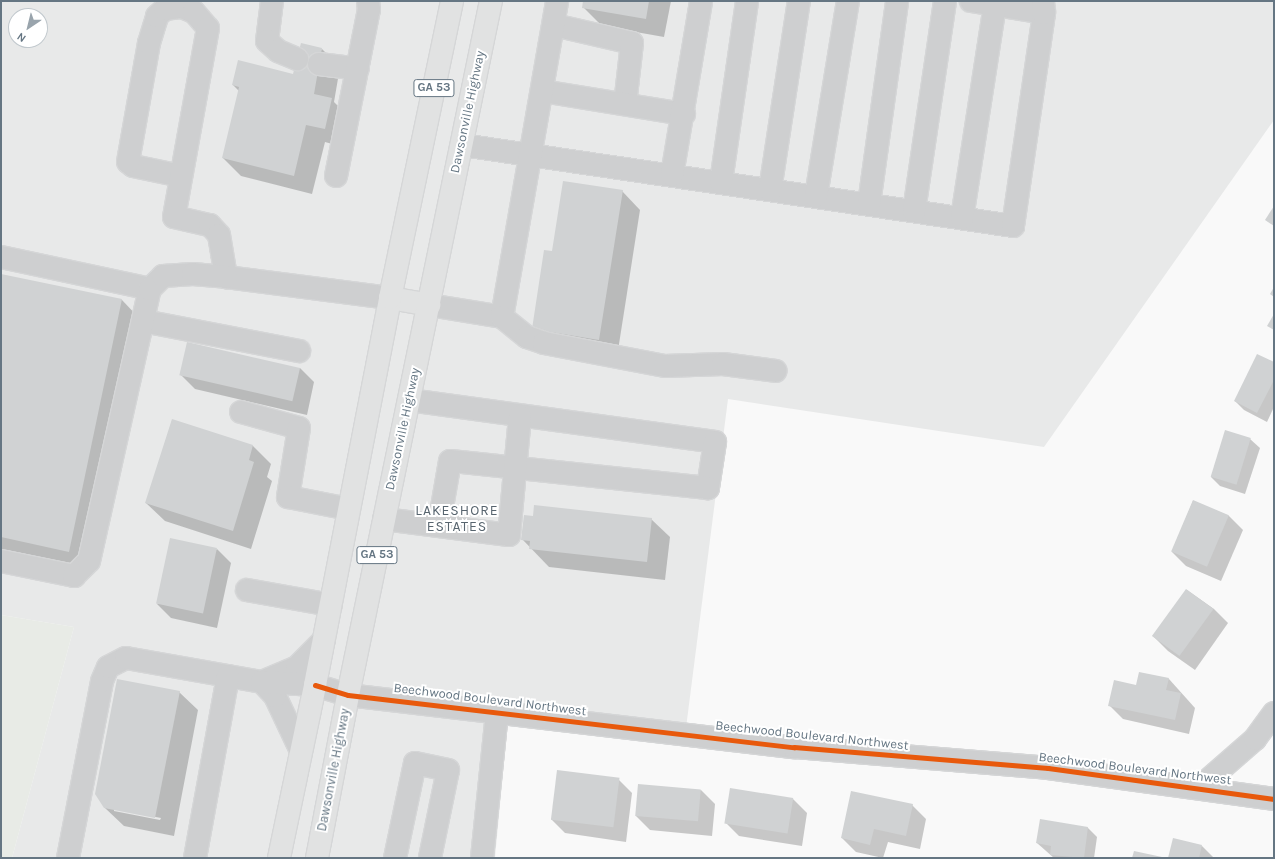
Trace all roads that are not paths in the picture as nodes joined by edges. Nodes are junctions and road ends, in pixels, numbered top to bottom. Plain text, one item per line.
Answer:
1 (272, 1) edge
2 (368, 1) edge
3 (491, 1) edge
4 (557, 1) edge
5 (701, 1) edge
6 (747, 1) edge
7 (800, 1) edge
8 (848, 1) edge
9 (897, 1) edge
10 (945, 1) edge
11 (971, 1) edge
12 (447, 5) edge
13 (995, 5) junction
14 (1044, 7) edge
15 (554, 25) junction
16 (297, 59) dead end
17 (319, 64) dead end
18 (358, 69) junction
19 (542, 91) junction
20 (625, 104) junction
21 (684, 114) junction
22 (462, 145) junction
23 (532, 154) junction
24 (672, 175) junction
25 (181, 176) junction
26 (336, 176) dead end
27 (721, 182) junction
28 (770, 190) junction
29 (816, 196) junction
30 (869, 204) junction
31 (914, 211) junction
32 (962, 218) junction
33 (1, 257) edge
34 (226, 277) junction
35 (150, 289) junction
36 (390, 298) junction
37 (429, 305) junction
38 (502, 317) junction
39 (143, 321) junction
40 (299, 351) dead end
41 (776, 371) dead end
42 (409, 400) junction
43 (241, 412) dead end
44 (520, 417) junction
45 (516, 468) junction
46 (349, 509) junction
47 (384, 519) junction
48 (439, 525) junction
49 (1, 561) edge
50 (247, 590) dead end
51 (331, 605) junction
52 (324, 640) junction
53 (228, 676) junction
54 (262, 682) junction
55 (315, 686) junction
56 (348, 695) junction
57 (497, 712) junction
58 (1274, 713) edge
59 (301, 751) junction
60 (1200, 787) junction
61 (1274, 799) edge
62 (70, 858) edge
63 (196, 858) edge
64 (279, 858) edge
65 (317, 858) edge
66 (395, 858) edge
67 (430, 858) edge
68 (482, 858) edge

1 - 16 street
2 - 18 street
3 - 22 main road, Dawsonville Highway / GA 53
4 - 15 street
5 - 21 street
6 - 27 street
7 - 28 street
8 - 29 street
9 - 30 street
10 - 31 street
11 - 13 street
12 - 36 main road, GA 53
13 - 14 street
13 - 32 street
14 - 32 street
15 - 19 street
15 - 20 street
17 - 18 street
18 - 26 street
19 - 20 street
19 - 23 street
20 - 21 street
21 - 24 street
22 - 23 street
22 - 37 main road, Dawsonville Highway / GA 53
23 - 24 street
23 - 38 street
24 - 27 street
25 - 25 street
25 - 34 street
27 - 28 street
28 - 29 street
29 - 30 street
30 - 31 street
31 - 32 street
33 - 35 street
34 - 35 street
34 - 36 street
35 - 39 street
36 - 37 main road
36 - 46 main road, GA 53
37 - 38 street
37 - 42 main road, Dawsonville Highway / GA 53
38 - 41 street
39 - 40 street
39 - 49 street
42 - 44 street
42 - 47 main road, Dawsonville Highway / GA 53
43 - 46 street
44 - 45 street
44 - 45 street
45 - 48 street
45 - 48 street
46 - 51 main road, GA 53
47 - 48 street
47 - 56 main road, Dawsonville Highway / GA 53
50 - 51 street
51 - 52 main road, GA 53
52 - 54 street
52 - 55 main road, GA 53
53 - 54 street, Beechwood Boulevard Northwest
53 - 62 street, Beechwood Boulevard Northwest
53 - 63 street
54 - 55 street, Beechwood Boulevard Northwest
54 - 59 street
55 - 56 street, Beechwood Boulevard Northwest
55 - 59 main road, GA 53
56 - 57 street, Beechwood Boulevard Northwest
56 - 65 main road, Dawsonville Highway / GA 53
57 - 60 street, Beechwood Boulevard Northwest
57 - 68 street
58 - 60 street
59 - 64 main road, GA 53
60 - 61 street, Beechwood Boulevard Northwest
66 - 67 street

